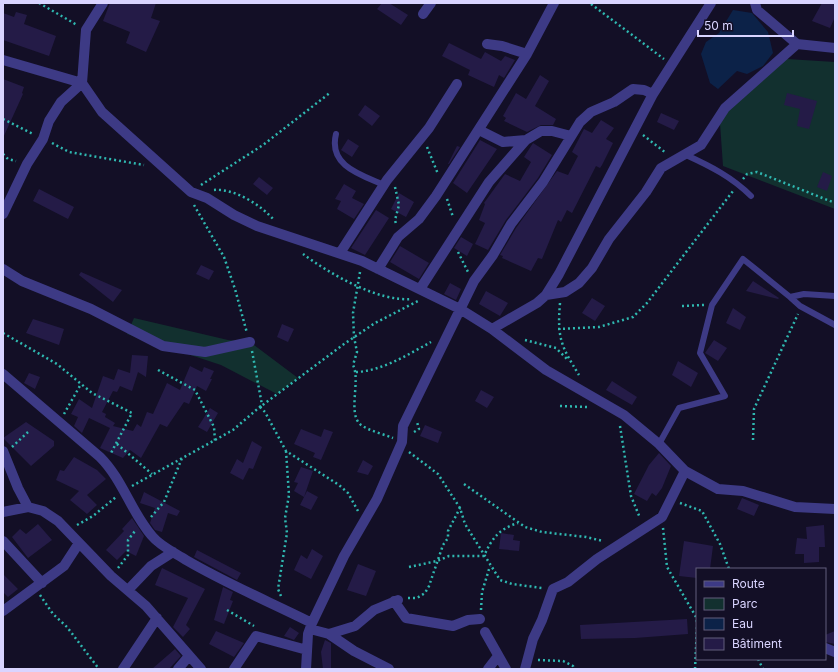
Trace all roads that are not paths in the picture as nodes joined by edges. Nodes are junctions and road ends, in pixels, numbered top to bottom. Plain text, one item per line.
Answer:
1 (102, 3) edge
2 (431, 3) edge
3 (554, 3) edge
4 (711, 3) edge
5 (755, 3) edge
6 (423, 14) dead end
7 (487, 44) dead end
8 (797, 44) junction
9 (835, 48) edge
10 (527, 54) junction
11 (3, 60) edge
12 (82, 83) junction
13 (457, 84) dead end
14 (653, 94) junction
15 (479, 130) junction
16 (336, 134) dead end
17 (571, 136) junction
18 (526, 140) junction
19 (686, 155) junction
20 (384, 185) junction
21 (751, 196) dead end
22 (3, 214) edge
23 (340, 253) junction
24 (3, 269) edge
25 (378, 269) junction
26 (420, 289) junction
27 (546, 295) junction
28 (835, 296) edge
29 (790, 297) junction
30 (460, 309) junction
31 (835, 325) edge
32 (492, 329) junction
33 (250, 342) road end
34 (3, 374) edge
35 (659, 444) junction
36 (4, 453) edge
37 (685, 471) junction
38 (28, 507) junction
39 (834, 508) edge
40 (3, 512) edge
41 (3, 541) edge
42 (79, 543) junction
43 (173, 552) junction
44 (39, 586) junction
45 (128, 590) junction
46 (3, 612) edge
47 (157, 618) junction
48 (480, 619) road end
49 (311, 626) junction
50 (485, 632) dead end
51 (329, 634) junction
52 (307, 650) junction
53 (189, 656) junction
54 (498, 656) junction
55 (526, 664) edge
56 (124, 669) edge
57 (178, 669) edge
58 (201, 669) edge
59 (234, 669) edge
60 (306, 669) edge
61 (389, 669) edge
62 (488, 669) edge
63 (506, 669) edge

1 - 12 street
2 - 6 street
3 - 10 street
4 - 14 street
5 - 8 street
7 - 10 street
8 - 9 street
8 - 19 street
10 - 15 street
11 - 12 street
12 - 22 street
12 - 23 street
13 - 20 street
14 - 17 street
14 - 27 street
15 - 18 street
15 - 25 street
16 - 20 lane
17 - 18 street
17 - 30 street
18 - 26 street
19 - 21 lane
19 - 27 street
20 - 23 street
23 - 25 street
24 - 33 street
25 - 26 street
26 - 30 street
27 - 32 street
28 - 29 lane
29 - 31 lane
29 - 35 lane
30 - 32 street
30 - 49 street
32 - 35 street
34 - 43 street
35 - 37 street
36 - 38 street
37 - 39 street
37 - 55 street
38 - 40 street
38 - 42 street
41 - 44 street
42 - 44 street
42 - 45 street
43 - 45 street
43 - 49 street
44 - 46 street
45 - 47 street
47 - 53 street
47 - 56 street
48 - 51 street
49 - 51 street
49 - 52 street
50 - 54 street
51 - 61 street
52 - 59 street
52 - 60 street
53 - 57 street
53 - 58 street
54 - 62 street
54 - 63 street

